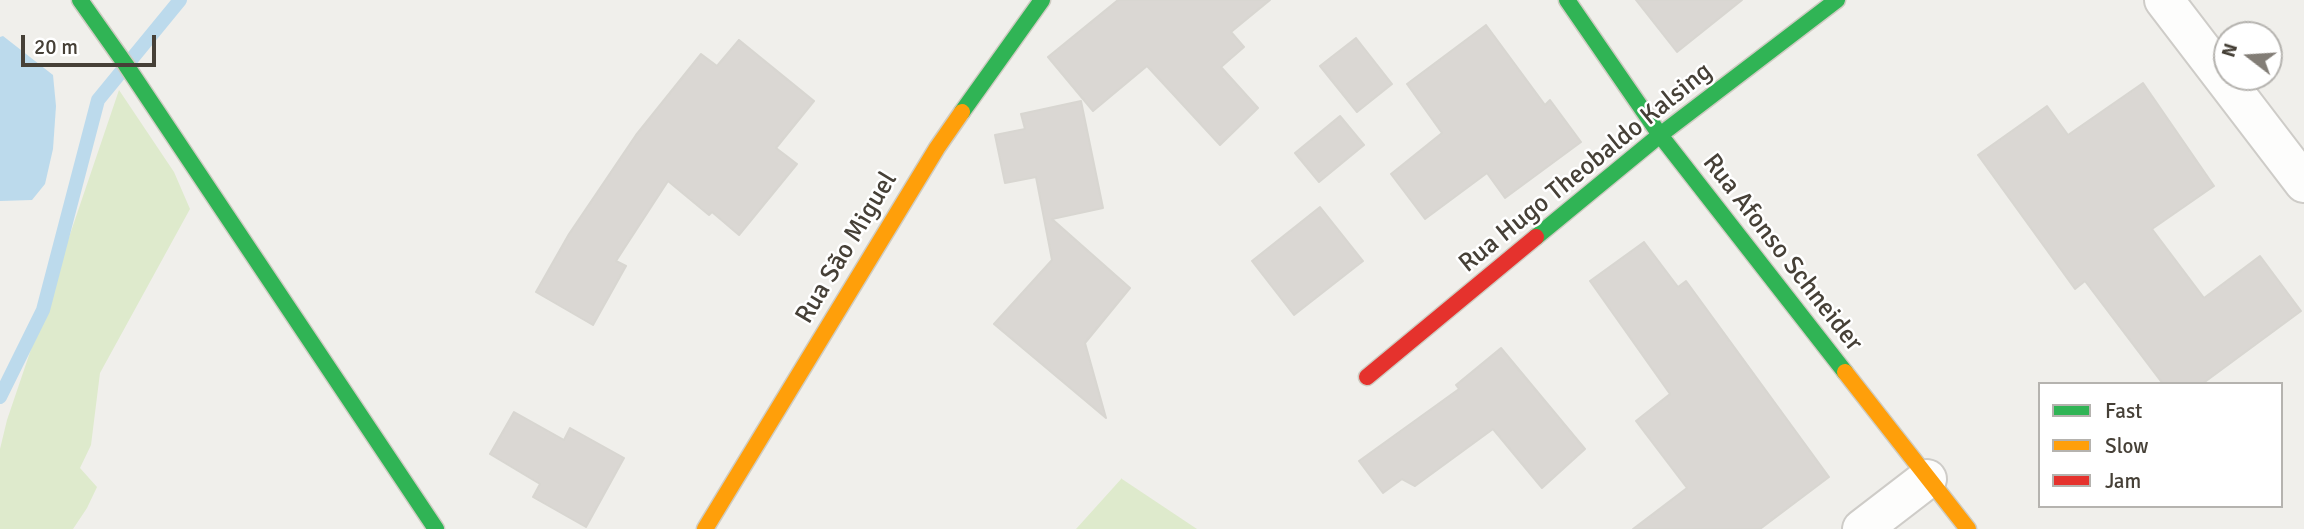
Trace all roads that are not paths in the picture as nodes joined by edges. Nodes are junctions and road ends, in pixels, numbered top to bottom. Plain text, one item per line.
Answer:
1 (80, 0) edge
2 (1042, 0) edge
3 (1567, 0) edge
4 (1837, 0) edge
5 (2164, 0) edge
6 (1660, 135) junction
7 (2304, 183) edge
8 (1367, 377) dead end
9 (1927, 479) junction
10 (436, 529) edge
11 (705, 529) edge
12 (1862, 529) edge
13 (1968, 529) edge

1 - 10 street
2 - 11 street, Rua São Miguel
3 - 6 street, Rua Afonso Schneider
4 - 6 street, Rua Hugo Theobaldo Kalsing
5 - 7 street
6 - 8 street, Rua Hugo Theobaldo Kalsing
6 - 9 street, Rua Afonso Schneider
9 - 12 street
9 - 13 street, Rua Afonso Schneider

